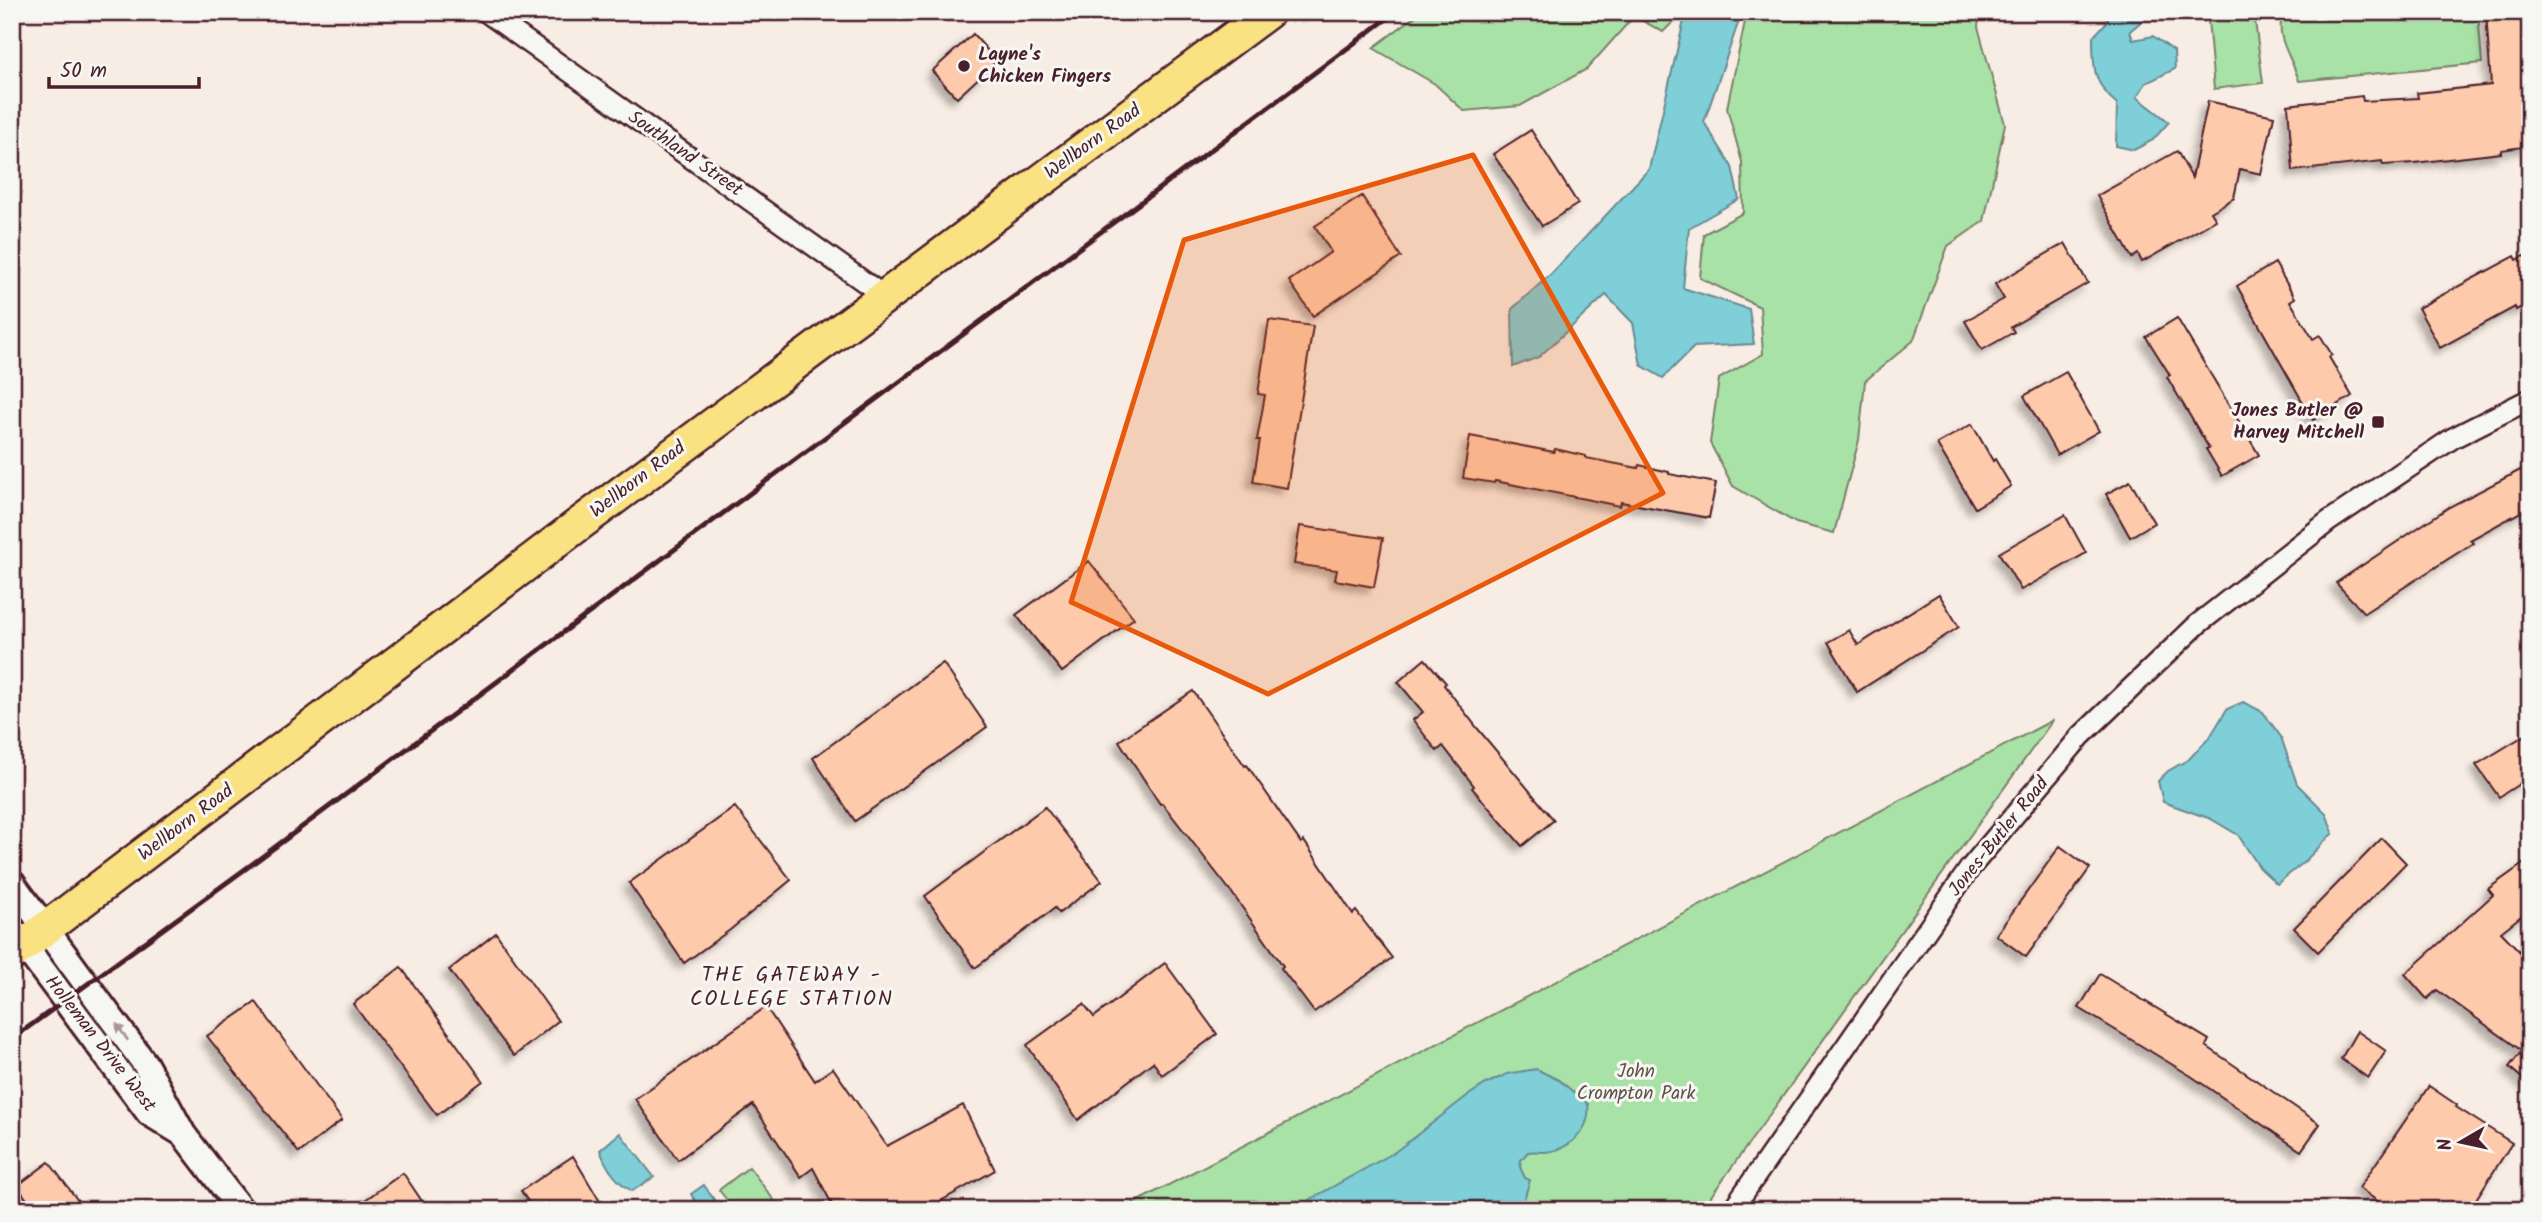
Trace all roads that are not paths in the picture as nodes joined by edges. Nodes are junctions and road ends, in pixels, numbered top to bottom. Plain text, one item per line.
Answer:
1 (485, 12) edge
2 (1268, 12) edge
3 (884, 296) junction
4 (2530, 399) edge
5 (12, 883) edge
6 (24, 939) edge
7 (241, 1210) edge
8 (1732, 1210) edge

1 - 3 street, Southland Street
2 - 3 main road, Wellborn Road
3 - 6 main road, Wellborn Road
4 - 8 street, Jones-Butler Road
5 - 6 street, Holleman Drive West
6 - 7 street, Holleman Drive West

